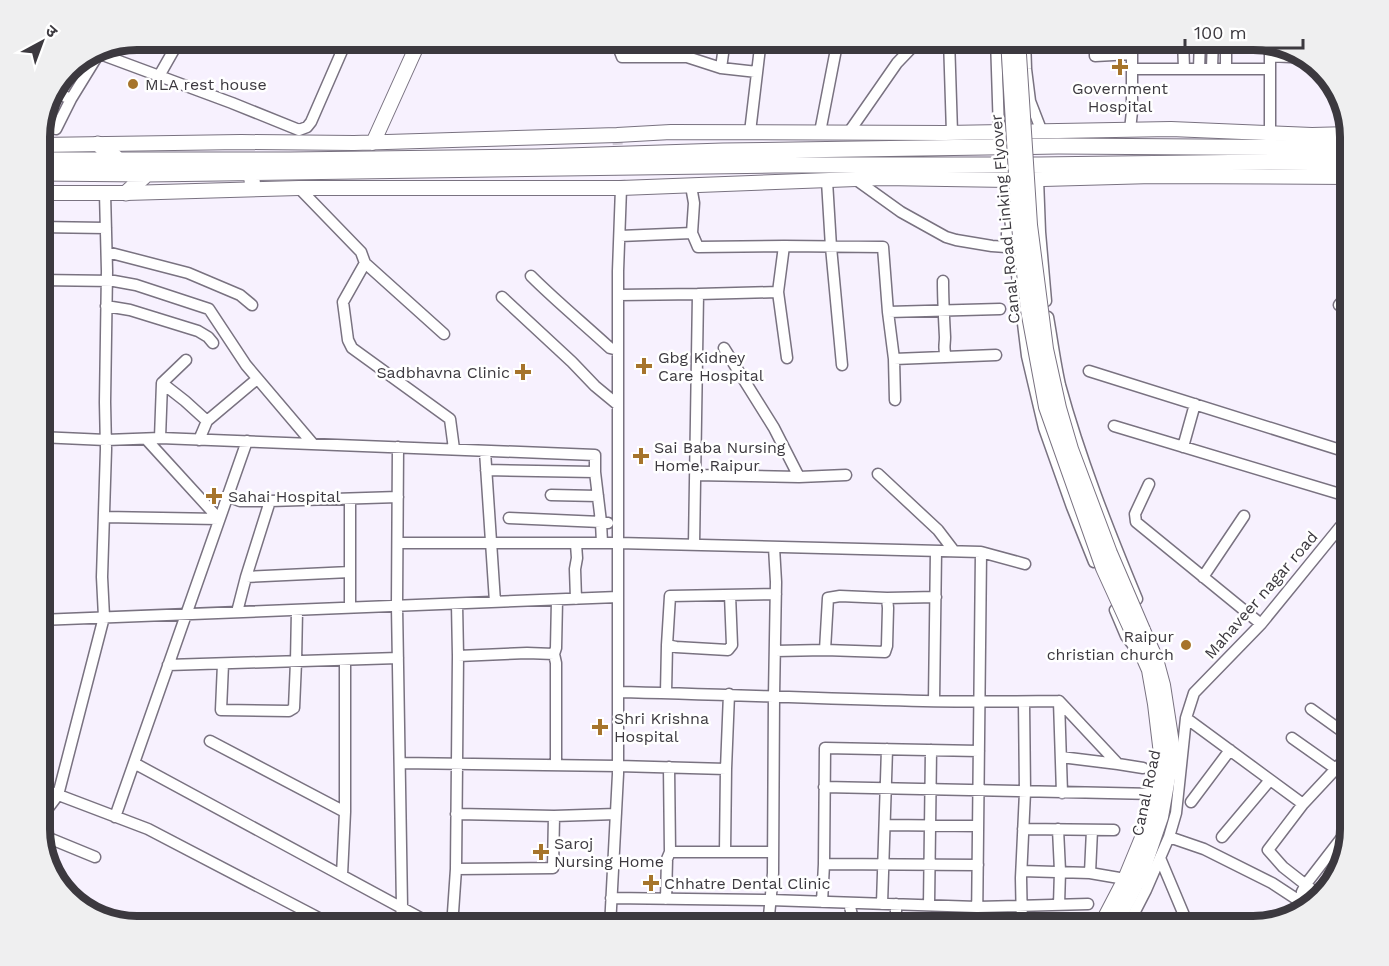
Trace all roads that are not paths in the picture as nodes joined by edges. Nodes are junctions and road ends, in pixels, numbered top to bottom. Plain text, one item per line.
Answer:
1 (174, 50) edge
2 (342, 50) edge
3 (415, 50) edge
4 (619, 50) edge
5 (640, 50) edge
6 (723, 50) edge
7 (760, 50) edge
8 (836, 50) edge
9 (909, 50) edge
10 (948, 50) edge
11 (996, 50) edge
12 (1009, 50) edge
13 (1019, 50) edge
14 (1025, 50) edge
15 (1095, 50) edge
16 (1132, 50) edge
17 (1183, 50) edge
18 (1200, 50) edge
19 (1213, 50) edge
20 (1227, 50) edge
21 (1270, 51) edge
22 (1132, 54) junction
23 (104, 56) edge
24 (1270, 56) junction
25 (641, 57) junction
26 (1288, 57) edge
27 (95, 60) edge
28 (721, 68) junction
29 (1212, 68) junction
30 (1226, 68) junction
31 (1132, 69) junction
32 (1184, 69) junction
33 (1199, 69) junction
34 (1270, 69) junction
35 (757, 72) junction
36 (159, 76) junction
37 (60, 95) edge
38 (71, 99) junction
39 (56, 129) dead end
40 (1130, 130) junction
41 (750, 132) junction
42 (820, 132) junction
43 (849, 132) junction
44 (999, 132) junction
45 (1042, 132) junction
46 (952, 133) junction
47 (1270, 133) junction
48 (1340, 134) edge
49 (373, 142) junction
50 (98, 144) junction
51 (50, 145) edge
52 (1340, 148) edge
53 (118, 159) junction
54 (50, 162) edge
55 (1340, 163) edge
56 (81, 166) junction
57 (50, 171) edge
58 (251, 172) junction
59 (147, 174) junction
60 (1340, 177) edge
61 (855, 179) junction
62 (1038, 179) junction
63 (1004, 180) junction
64 (827, 181) junction
65 (691, 186) junction
66 (253, 188) junction
67 (299, 188) junction
68 (621, 188) junction
69 (50, 193) edge
70 (105, 193) junction
71 (126, 193) junction
72 (1010, 218) junction
73 (50, 226) edge
74 (106, 228) junction
75 (692, 233) junction
76 (620, 236) junction
77 (784, 246) junction
78 (831, 246) junction
79 (107, 252) junction
80 (365, 263) junction
81 (531, 276) dead end
82 (50, 280) edge
83 (943, 281) dead end
84 (107, 282) junction
85 (778, 292) junction
86 (698, 294) junction
87 (618, 295) junction
88 (502, 297) dead end
89 (252, 305) dead end
90 (106, 306) junction
91 (1000, 309) dead end
92 (943, 311) junction
93 (888, 312) junction
94 (444, 334) dead end
95 (213, 343) dead end
96 (724, 348) dead end
97 (618, 350) junction
98 (996, 355) dead end
99 (946, 357) junction
100 (787, 358) dead end
101 (894, 359) junction
102 (186, 360) dead end
103 (842, 365) dead end
104 (1089, 371) dead end
105 (257, 379) junction
106 (162, 383) junction
107 (895, 400) dead end
108 (1195, 404) junction
109 (618, 405) junction
110 (207, 421) junction
111 (1114, 426) dead end
112 (50, 437) edge
113 (160, 438) junction
114 (146, 439) junction
115 (106, 440) junction
116 (199, 440) junction
117 (247, 441) junction
118 (313, 444) junction
119 (398, 447) junction
120 (1183, 447) junction
121 (454, 449) junction
122 (484, 450) junction
123 (1340, 450) edge
124 (486, 470) junction
125 (595, 472) junction
126 (878, 474) dead end
127 (695, 475) junction
128 (846, 475) dead end
129 (799, 477) junction
130 (1149, 484) dead end
131 (1340, 494) edge
132 (551, 495) dead end
133 (227, 496) junction
134 (598, 496) junction
135 (398, 497) junction
136 (350, 499) junction
137 (270, 501) junction
138 (1244, 516) dead end
139 (104, 517) junction
140 (508, 518) dead end
141 (219, 519) junction
142 (602, 522) junction
143 (618, 525) junction
144 (1340, 527) edge
145 (398, 543) junction
146 (491, 543) junction
147 (602, 543) junction
148 (618, 543) junction
149 (576, 544) junction
150 (694, 545) junction
151 (774, 547) junction
152 (936, 551) junction
153 (954, 551) junction
154 (981, 552) junction
155 (1025, 564) dead end
156 (350, 572) junction
157 (246, 577) junction
158 (1203, 577) junction
159 (776, 594) junction
160 (730, 595) junction
161 (618, 597) junction
162 (936, 597) junction
163 (887, 598) junction
164 (576, 599) junction
165 (557, 600) junction
166 (495, 602) junction
167 (457, 604) junction
168 (397, 606) junction
169 (350, 608) junction
170 (297, 610) junction
171 (237, 612) junction
172 (185, 614) junction
173 (104, 618) junction
174 (50, 620) edge
175 (1261, 624) junction
176 (1138, 633) junction
177 (667, 645) junction
178 (825, 650) junction
179 (774, 651) junction
180 (554, 654) junction
181 (458, 656) junction
182 (398, 658) junction
183 (345, 660) junction
184 (1151, 661) junction
185 (296, 662) junction
186 (223, 663) junction
187 (168, 665) junction
188 (618, 692) junction
189 (666, 693) junction
190 (729, 694) junction
191 (774, 696) junction
192 (934, 701) junction
193 (1059, 701) junction
194 (1024, 702) junction
195 (980, 703) junction
196 (1311, 709) dead end
197 (1186, 718) junction
198 (1340, 730) edge
199 (1292, 738) dead end
200 (210, 741) dead end
201 (887, 749) junction
202 (932, 750) junction
203 (1230, 750) junction
204 (979, 751) junction
205 (1061, 757) junction
206 (134, 763) junction
207 (400, 763) junction
208 (457, 764) junction
209 (1118, 764) junction
210 (556, 765) junction
211 (1340, 765) edge
212 (618, 766) junction
213 (669, 767) junction
214 (1143, 768) dead end
215 (726, 769) junction
216 (1336, 769) junction
217 (1270, 780) junction
218 (824, 787) junction
219 (886, 788) junction
220 (930, 789) junction
221 (979, 790) junction
222 (50, 792) edge
223 (1025, 792) junction
224 (1062, 793) junction
225 (1155, 794) junction
226 (58, 795) junction
227 (1191, 802) dead end
228 (1303, 804) junction
229 (50, 806) edge
230 (345, 812) junction
231 (456, 814) junction
232 (616, 814) junction
233 (554, 816) junction
234 (115, 817) junction
235 (885, 825) junction
236 (930, 825) junction
237 (978, 826) junction
238 (1023, 829) junction
239 (1058, 829) junction
240 (1092, 830) junction
241 (1114, 830) dead end
242 (1169, 837) junction
243 (1222, 837) dead end
244 (50, 839) edge
245 (1339, 841) edge
246 (670, 852) junction
247 (725, 852) junction
248 (773, 852) junction
249 (95, 857) dead end
250 (1160, 858) junction
251 (824, 864) junction
252 (884, 865) junction
253 (978, 865) junction
254 (929, 866) junction
255 (456, 869) junction
256 (1022, 870) junction
257 (1060, 871) junction
258 (1090, 873) junction
259 (342, 875) junction
260 (1125, 879) junction
261 (1306, 884) junction
262 (1314, 891) edge
263 (611, 898) junction
264 (666, 899) junction
265 (770, 900) junction
266 (822, 902) junction
267 (1301, 902) joint
268 (849, 903) junction
269 (882, 904) junction
270 (896, 904) junction
271 (1088, 904) dead end
272 (929, 905) junction
273 (1059, 905) junction
274 (1022, 906) junction
275 (402, 907) junction
276 (978, 907) junction
277 (315, 916) edge
278 (401, 916) edge
279 (418, 916) edge
280 (453, 916) edge
281 (610, 916) edge
282 (769, 916) edge
283 (852, 916) edge
284 (896, 916) edge
285 (978, 916) edge
286 (1022, 916) edge
287 (1106, 916) edge
288 (1120, 916) edge
289 (1133, 916) edge
290 (1184, 916) edge

1 - 36 street
2 - 36 street
3 - 49 main road
4 - 25 street
5 - 25 street
6 - 28 street
7 - 35 street
8 - 42 street
9 - 43 street
10 - 46 street
11 - 44 street
12 - 176 main road, Canal Road Linking Flyover, bridge
13 - 176 main road, Canal Road Linking Flyover, bridge
14 - 45 street
15 - 22 street
16 - 22 street
17 - 32 street
18 - 33 street
19 - 29 street
20 - 30 street
21 - 24 street
22 - 31 street
23 - 36 street
24 - 26 street
24 - 34 street
25 - 28 street
27 - 38 street
28 - 35 street
29 - 30 street
29 - 33 street
30 - 34 street
31 - 32 street
31 - 40 street
32 - 33 street
34 - 47 street
35 - 41 street
37 - 38 street
38 - 39 street
40 - 45 main road
40 - 47 main road
41 - 42 main road
41 - 49 main road
42 - 43 main road
43 - 46 main road
44 - 45 main road
44 - 46 main road
47 - 48 main road
49 - 50 main road
50 - 51 main road
50 - 53 highway
52 - 53 highway
53 - 56 highway
54 - 56 highway
55 - 58 highway
56 - 57 highway
56 - 59 highway
58 - 59 highway
58 - 66 highway
59 - 71 highway
60 - 62 main road
61 - 63 main road
61 - 64 main road
61 - 72 street
62 - 63 main road
62 - 184 street
63 - 72 street
64 - 65 main road
64 - 78 street
65 - 68 main road
65 - 75 street
66 - 67 main road
66 - 71 main road
67 - 68 main road
67 - 80 street
68 - 76 street
69 - 70 main road
70 - 71 main road
70 - 74 street
72 - 184 street
73 - 74 street
74 - 79 street
75 - 76 street
75 - 77 street
76 - 87 street
77 - 78 street
77 - 85 street
78 - 93 street
78 - 103 street
79 - 84 street
79 - 89 street
80 - 94 street
80 - 121 street
81 - 97 street
82 - 84 street
83 - 92 street
84 - 90 street
84 - 105 street
85 - 86 street
85 - 100 street
86 - 87 street
86 - 127 street
87 - 97 street
88 - 109 street
90 - 95 street
90 - 115 street
91 - 92 street
92 - 93 street
92 - 99 street
93 - 101 street
96 - 129 street
97 - 109 street
98 - 99 street
99 - 101 street
101 - 107 street
102 - 106 street
104 - 108 street
105 - 110 street
105 - 118 street
106 - 110 street
106 - 113 street
108 - 120 street
108 - 123 street
109 - 143 street
110 - 116 street
111 - 120 street
112 - 115 street
113 - 114 street
113 - 116 street
114 - 115 street
114 - 141 street
115 - 139 street
116 - 117 street
117 - 118 street
117 - 133 street
118 - 119 street
119 - 121 street
119 - 135 street
120 - 131 street
121 - 122 street
122 - 124 street
122 - 125 street
124 - 125 street
124 - 146 street
125 - 134 street
126 - 153 street
127 - 129 street
127 - 150 street
128 - 129 street
130 - 158 street
132 - 134 street
133 - 137 street
133 - 141 street
134 - 142 street
135 - 136 street
135 - 145 street
136 - 137 street
136 - 156 street
137 - 157 street
138 - 158 street
139 - 141 street
139 - 173 street
140 - 142 street
141 - 172 street
142 - 143 street
142 - 147 street
143 - 148 street
144 - 175 street, Mahaveer nagar road
145 - 146 street
145 - 168 street
146 - 149 street
146 - 166 street
147 - 148 street
147 - 149 street
148 - 150 street
148 - 161 street
149 - 164 street
150 - 151 street
151 - 152 street
151 - 159 street
152 - 153 street
152 - 162 street
153 - 154 street
154 - 155 street
154 - 195 street
156 - 157 street
156 - 169 street
157 - 171 street
158 - 175 street
159 - 160 street
159 - 179 street
160 - 177 street
160 - 177 street
161 - 164 street
161 - 188 street
162 - 163 street
162 - 192 street
163 - 178 street
163 - 178 street
164 - 165 street
165 - 166 street
165 - 180 street
166 - 167 street
167 - 168 street
167 - 181 street
168 - 169 street
168 - 182 street
169 - 170 street
170 - 171 street
170 - 185 street
171 - 172 street
172 - 173 street
172 - 187 street
173 - 174 street
173 - 226 street
175 - 197 street, Mahaveer nagar road
176 - 184 main road, Canal Road Linking Flyover
177 - 189 street
178 - 179 street
179 - 191 street
180 - 181 street
180 - 210 street
181 - 208 street
182 - 183 street
182 - 207 street
183 - 185 street
183 - 230 street
184 - 225 main road, Canal Road
184 - 288 main road, Canal Road
185 - 186 street
185 - 186 street
186 - 187 street
187 - 206 street
188 - 189 street
188 - 212 street
189 - 190 street
190 - 191 street
190 - 215 street
191 - 192 street
191 - 248 street
192 - 195 street
193 - 194 street
193 - 205 street
193 - 209 street
194 - 195 street
194 - 223 street
195 - 204 street
196 - 198 street
197 - 203 street
197 - 242 street
199 - 216 street
200 - 230 street
201 - 202 street
201 - 218 street
201 - 219 street
202 - 204 street
202 - 220 street
203 - 217 street
203 - 227 street
204 - 221 street
205 - 209 street
205 - 224 street
206 - 234 street
206 - 259 street
207 - 208 street
207 - 275 street
208 - 210 street
208 - 231 street
209 - 214 street
210 - 212 street
211 - 216 street
212 - 213 street
212 - 232 street
213 - 215 street
213 - 246 street
215 - 247 street
216 - 228 street
217 - 228 street
217 - 243 street
218 - 219 street
218 - 251 street
219 - 220 street
219 - 235 street
220 - 221 street
220 - 236 street
221 - 223 street
221 - 237 street
222 - 226 street
223 - 224 street
223 - 238 street
224 - 225 street
225 - 260 main road, Canal Road
226 - 229 street
226 - 234 street
228 - 261 street
230 - 259 street
231 - 233 street
231 - 255 street
232 - 233 street
232 - 263 street
233 - 255 street
234 - 277 street
235 - 236 street
235 - 252 street
236 - 237 street
236 - 254 street
237 - 253 street
238 - 239 street
238 - 256 street
239 - 240 street
239 - 257 street
240 - 241 street
240 - 258 street
242 - 250 street
242 - 267 street
244 - 249 street
245 - 261 street
246 - 247 street
246 - 264 street
247 - 248 street
248 - 265 street
250 - 289 street
250 - 290 street
251 - 252 street
251 - 266 street
252 - 254 street
252 - 269 street
253 - 254 street
253 - 276 street
254 - 272 street
255 - 280 street
256 - 257 street
256 - 274 street
257 - 258 street
257 - 273 street
258 - 260 street
259 - 275 street
260 - 287 main road, Canal Road
261 - 262 street
261 - 267 street
263 - 264 street
263 - 281 street
264 - 265 street
265 - 266 street
265 - 282 street
266 - 268 street
268 - 269 street
268 - 283 street
269 - 270 street
270 - 272 street
270 - 284 street
271 - 273 street
272 - 276 street
273 - 274 street
274 - 276 street
274 - 286 street
275 - 278 street
275 - 279 street
276 - 285 street

